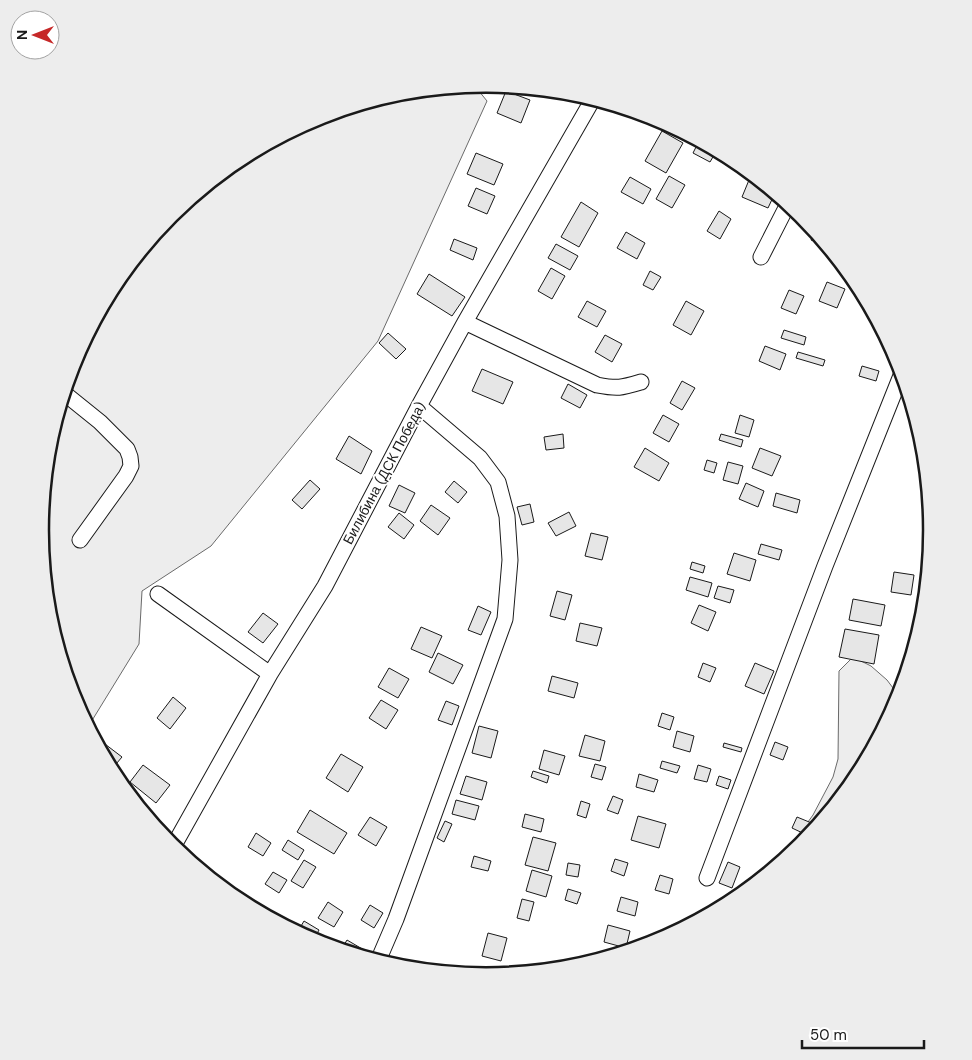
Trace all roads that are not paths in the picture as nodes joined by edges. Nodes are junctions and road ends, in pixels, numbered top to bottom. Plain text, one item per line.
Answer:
1 (589, 105) edge
2 (784, 211) edge
3 (761, 257) dead end
4 (465, 322) junction
5 (641, 382) dead end
6 (898, 383) edge
7 (70, 397) edge
8 (419, 406) junction
9 (80, 540) dead end
10 (158, 594) dead end
11 (270, 674) junction
12 (177, 839) edge
13 (707, 878) dead end
14 (381, 954) edge

1 - 4 street, Билибина (ДСК Победа)
2 - 3 street
4 - 5 street
4 - 8 street, Билибина (ДСК Победа)
6 - 13 street
7 - 9 street
8 - 11 street, Билибина (ДСК Победа)
8 - 14 street
10 - 11 street
11 - 12 street, Билибина (ДСК Победа)

